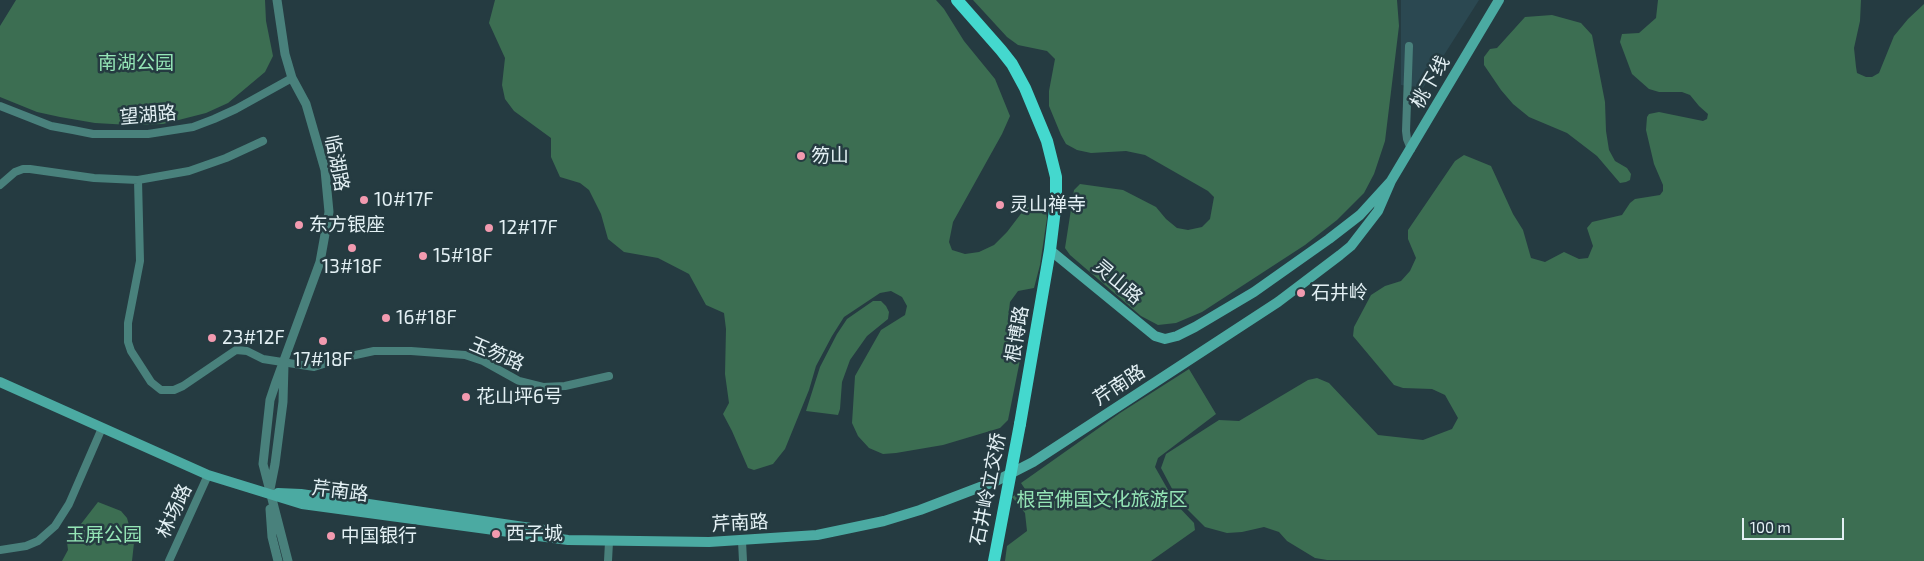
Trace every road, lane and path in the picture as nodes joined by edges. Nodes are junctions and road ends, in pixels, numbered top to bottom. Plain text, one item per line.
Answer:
1 (277, 0) edge
2 (957, 0) edge
3 (1499, 0) edge
4 (1408, 46) dead end
5 (292, 78) junction
6 (0, 106) edge
7 (263, 141) dead end
8 (1411, 149) junction
9 (138, 180) junction
10 (1391, 181) junction
11 (0, 184) edge
12 (1050, 250) junction
13 (284, 362) junction
14 (609, 376) dead end
15 (0, 382) edge
16 (1020, 424) joint
17 (102, 428) junction
18 (208, 475) junction
19 (270, 493) junction
20 (742, 541) junction
21 (609, 542) junction
22 (0, 550) edge
23 (169, 561) edge
24 (278, 561) edge
25 (288, 561) edge
26 (608, 561) edge
27 (743, 561) edge
28 (994, 561) edge

1 - 5 street, 临湖路
2 - 12 highway
3 - 8 main road, 桃下线
4 - 8 street
5 - 6 street, 望湖路
5 - 13 street, 临湖路
7 - 9 street
8 - 10 main road, 桃下线
9 - 11 street
9 - 13 street, 玉笏路
10 - 12 main road, 灵山路
10 - 20 main road, 芹南路
12 - 16 highway, 根博路
13 - 14 street, 玉笏路
13 - 19 street, 临湖路
15 - 17 main road, 芹南路
16 - 28 highway, 石井岭立交桥, bridge
17 - 18 main road, 芹南路
17 - 22 street
18 - 19 main road, 芹南路
18 - 23 street, 林场路
19 - 21 main road, 芹南路
19 - 24 street
19 - 25 street
20 - 21 main road, 芹南路
20 - 27 street
21 - 26 street

